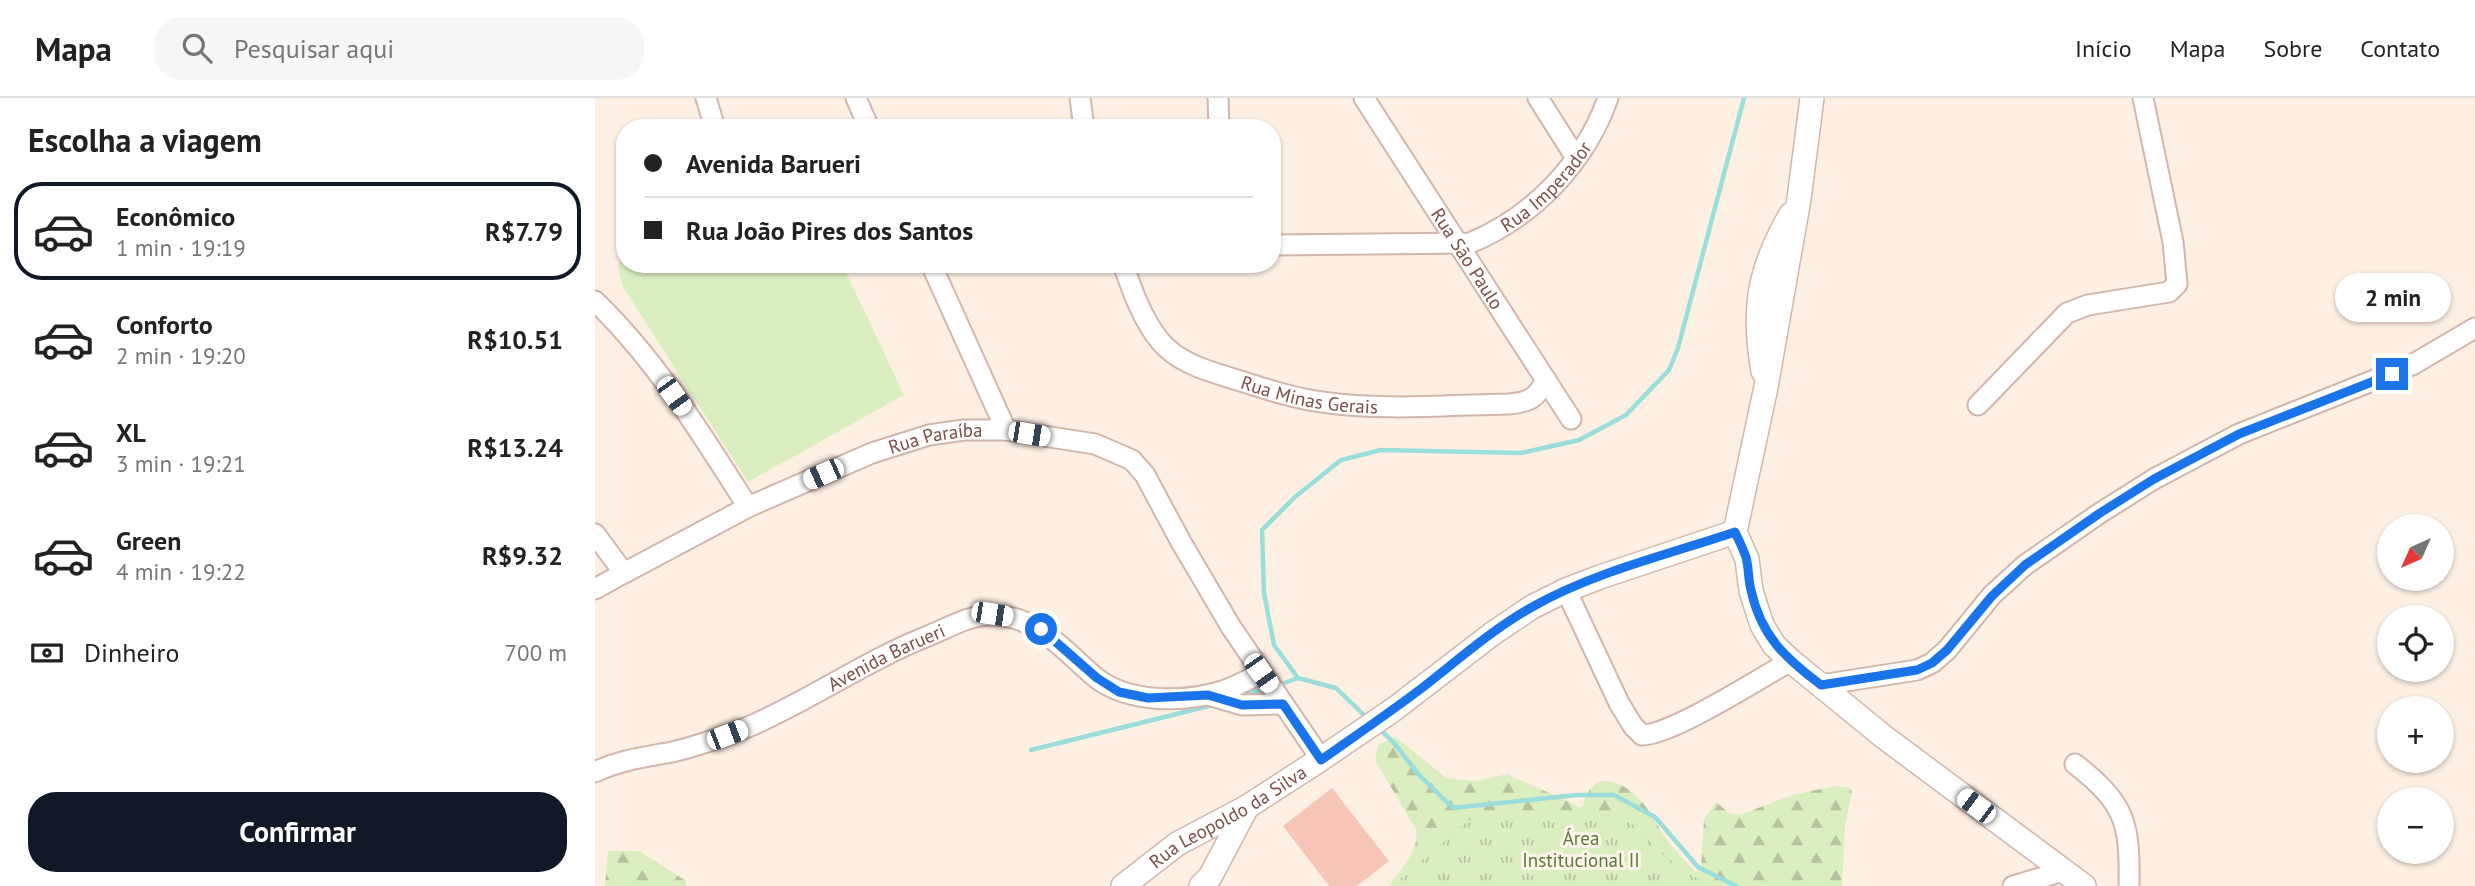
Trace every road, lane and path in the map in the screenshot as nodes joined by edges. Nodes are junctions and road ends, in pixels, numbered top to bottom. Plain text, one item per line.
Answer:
1 (706, 98) edge
2 (856, 98) edge
3 (1080, 98) edge
4 (1218, 98) edge
5 (1364, 98) edge
6 (1538, 98) edge
7 (1608, 98) edge
8 (1812, 98) edge
9 (2143, 98) edge
10 (712, 119) edge
11 (865, 119) edge
12 (1082, 119) edge
13 (1219, 119) edge
14 (1576, 158) junction
15 (1457, 242) junction
16 (1281, 244) edge
17 (935, 273) edge
18 (1127, 273) edge
19 (595, 301) edge
20 (2475, 328) edge
21 (1546, 380) junction
22 (1978, 405) dead end
23 (1571, 419) dead end
24 (1006, 430) junction
25 (748, 507) junction
26 (1735, 532) junction
27 (595, 534) edge
28 (624, 573) junction
29 (595, 589) edge
30 (1566, 590) junction
31 (1791, 661) junction
32 (1261, 673) junction
33 (1821, 685) junction
34 (1208, 695) junction
35 (1283, 704) junction
36 (1321, 760) junction
37 (2075, 764) dead end
38 (595, 772) edge
39 (1247, 807) junction
40 (2063, 871) junction
41 (1123, 886) edge
42 (1201, 886) edge
43 (2013, 886) edge
44 (2084, 886) edge
45 (2129, 886) edge

1 - 10 street
2 - 11 street
3 - 12 street
4 - 13 street
5 - 15 street, Rua São Paulo
6 - 14 street
7 - 14 street, Rua Imperador
8 - 26 street
9 - 22 street
14 - 15 street, Rua Imperador
15 - 16 street, Rua Imperador
15 - 21 street, Rua São Paulo
17 - 24 street
18 - 21 street, Rua Minas Gerais
19 - 25 street
20 - 33 street
21 - 23 street, Rua São Paulo
24 - 25 street, Rua Paraíba
24 - 32 street, Rua Paraíba
25 - 28 street, Rua Paraíba
26 - 30 street, Rua Leopoldo da Silva
26 - 31 street
27 - 28 street
28 - 29 street, Rua Paraíba
30 - 31 street
30 - 36 street, Rua Leopoldo da Silva
31 - 33 street
32 - 34 street, Avenida Barueri
32 - 35 street, Rua Paraíba
33 - 40 street
34 - 35 street, Avenida Barueri
34 - 38 street, Avenida Barueri
35 - 36 street, Rua Paraíba
36 - 39 street, Rua Leopoldo da Silva
37 - 45 street
39 - 41 street, Rua Leopoldo da Silva
39 - 42 street
40 - 43 street
40 - 44 street

